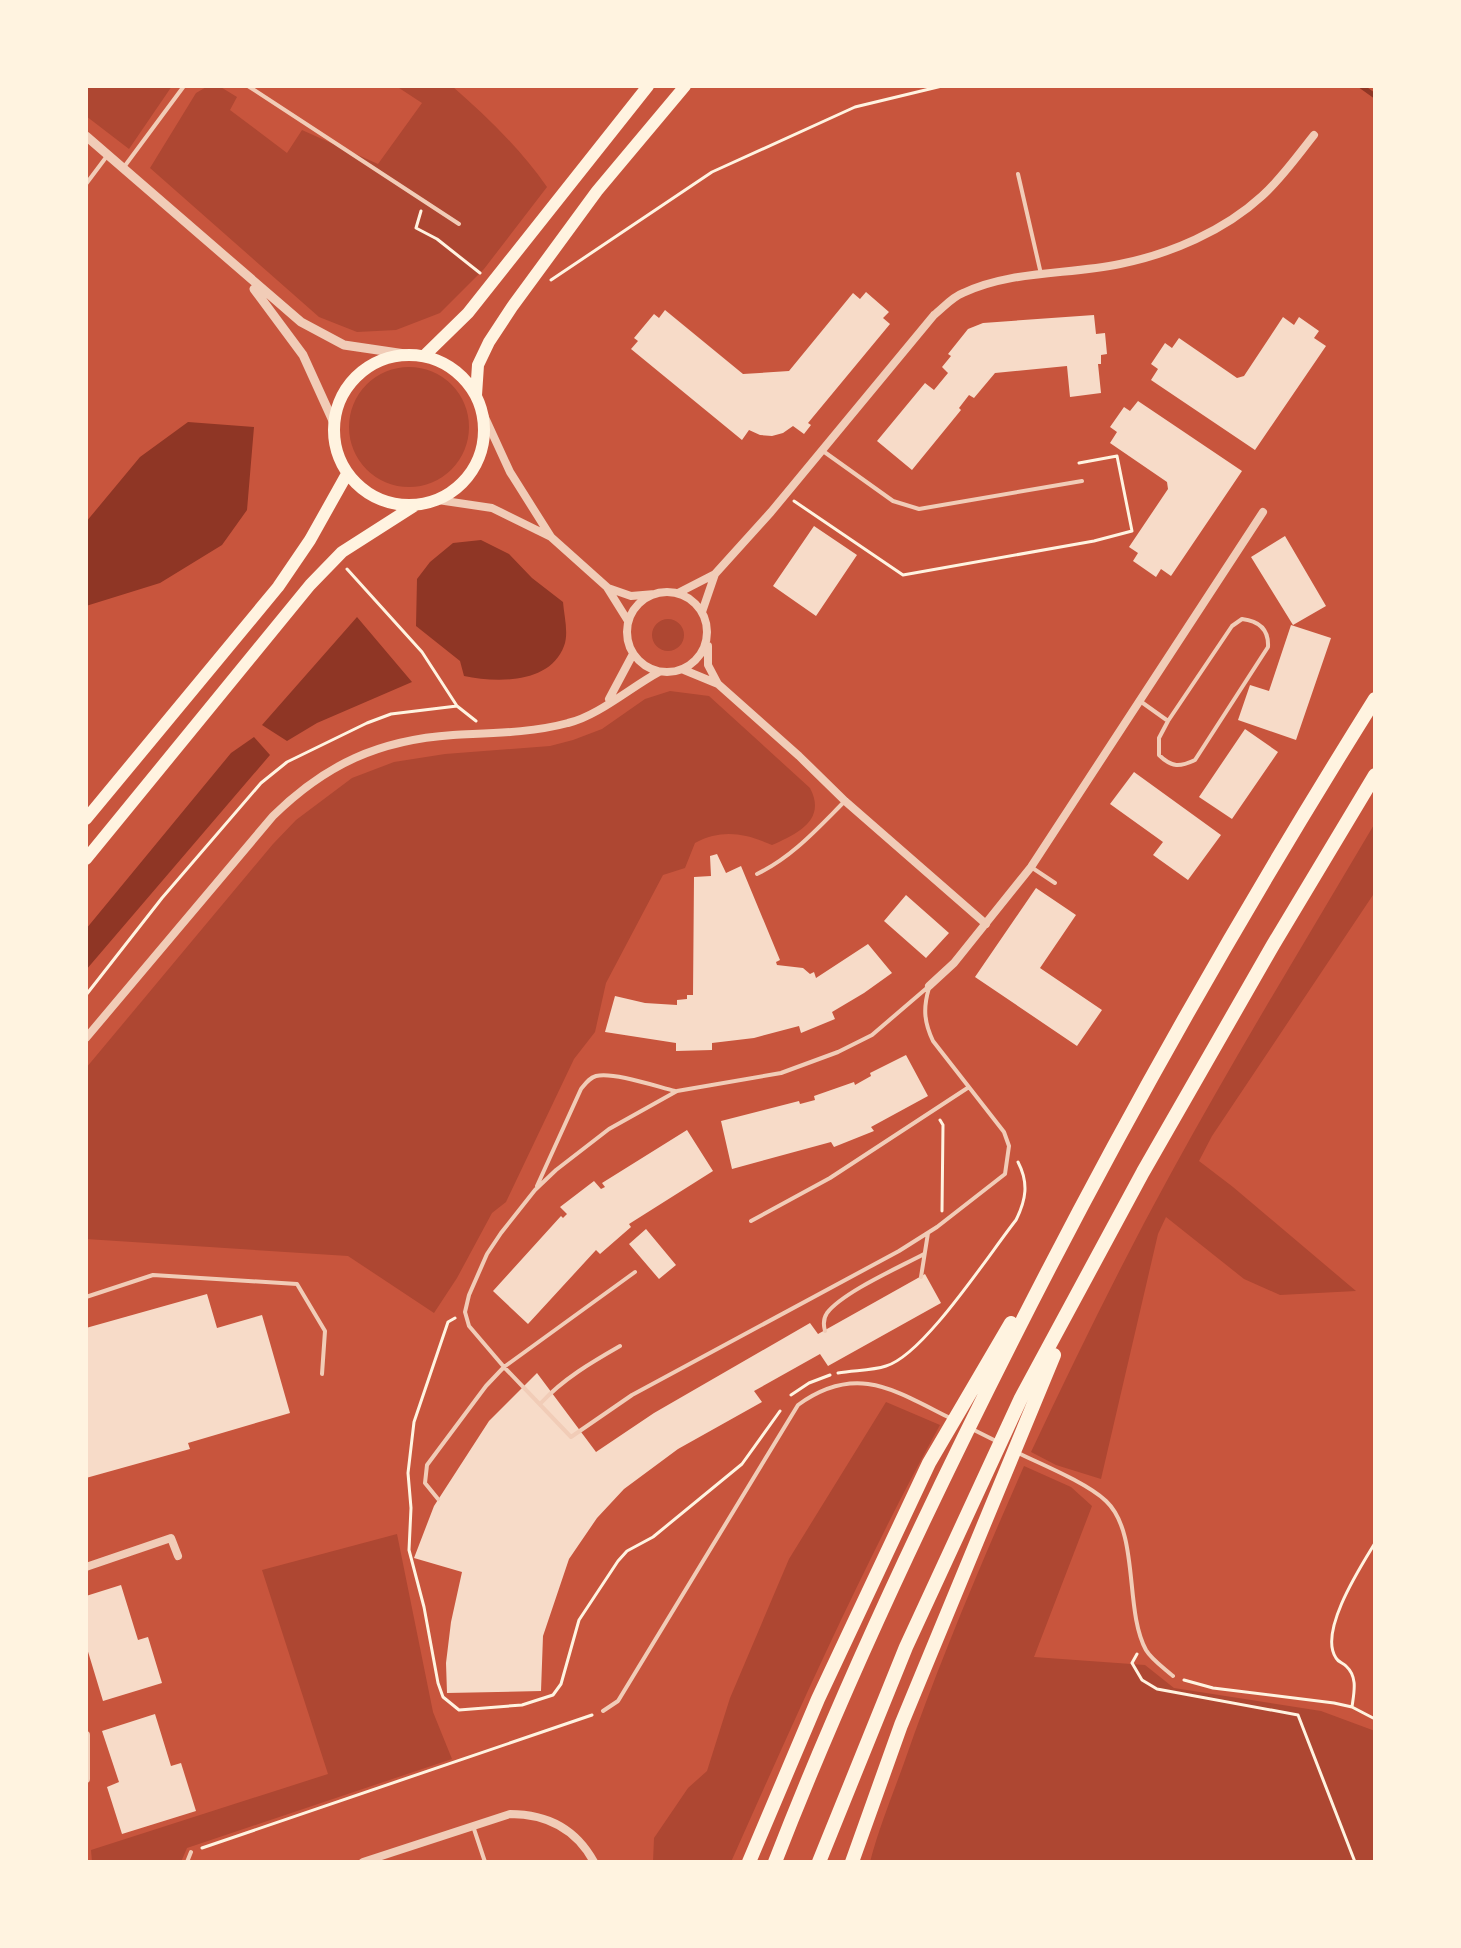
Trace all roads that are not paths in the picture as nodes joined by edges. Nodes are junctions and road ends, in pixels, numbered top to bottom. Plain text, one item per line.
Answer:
1 (184, 86) edge
2 (248, 86) edge
3 (648, 86) edge
4 (685, 86) edge
5 (1314, 135) dead end
6 (86, 136) edge
7 (109, 154) junction
8 (124, 167) junction
9 (1018, 174) dead end
10 (86, 184) edge
11 (459, 224) dead end
12 (236, 268) junction
13 (1041, 274) junction
14 (405, 354) junction
15 (424, 356) junction
16 (476, 395) junction
17 (482, 411) junction
18 (333, 421) junction
19 (821, 450) junction
20 (347, 474) junction
21 (1082, 481) dead end
22 (438, 500) junction
23 (414, 506) junction
24 (1263, 512) dead end
25 (551, 537) junction
26 (715, 574) junction
27 (608, 588) junction
28 (678, 593) junction
29 (655, 594) junction
30 (702, 612) junction
31 (628, 621) junction
32 (708, 637) junction
33 (633, 654) junction
34 (684, 670) junction
35 (659, 672) junction
36 (718, 684) junction
37 (1375, 699) edge
38 (1139, 700) junction
39 (607, 703) junction
40 (1168, 721) junction
41 (1375, 775) edge
42 (845, 801) junction
43 (86, 819) edge
44 (86, 859) edge
45 (1031, 867) junction
46 (757, 874) dead end
47 (1055, 883) dead end
48 (986, 924) junction
49 (929, 986) junction
50 (86, 1038) edge
51 (969, 1087) junction
52 (677, 1091) junction
53 (535, 1190) junction
54 (1086, 1195) junction
55 (751, 1221) dead end
56 (928, 1233) junction
57 (924, 1254) junction
58 (635, 1272) dead end
59 (921, 1277) dead end
60 (1081, 1288) junction
61 (86, 1297) edge
62 (825, 1331) dead end
63 (620, 1346) dead end
64 (504, 1367) junction
65 (322, 1374) dead end
66 (541, 1403) junction
67 (438, 1499) dead end
68 (178, 1556) dead end
69 (86, 1567) edge
70 (1173, 1676) road end
71 (603, 1711) road end
72 (86, 1735) edge
73 (86, 1779) edge
74 (472, 1824) junction
75 (191, 1852) road end
76 (187, 1862) edge
77 (363, 1862) edge
78 (485, 1862) edge
79 (594, 1862) edge
80 (749, 1862) edge
81 (775, 1862) edge
82 (819, 1862) edge
83 (852, 1862) edge

1 - 8 lane
2 - 11 lane
3 - 15 main road
4 - 16 main road
5 - 13 street
6 - 7 street
7 - 8 street
7 - 10 lane
8 - 12 street
9 - 13 lane
12 - 14 street
12 - 18 street
13 - 19 street
14 - 15 main road
14 - 18 main road
15 - 16 main road
16 - 17 main road
17 - 22 main road
17 - 25 street
18 - 20 main road
19 - 21 lane
19 - 26 street
20 - 23 main road
20 - 43 main road
22 - 23 main road
22 - 25 street
23 - 44 main road
24 - 38 street
25 - 27 street
26 - 28 street
26 - 30 street
27 - 29 street
27 - 31 street
28 - 29 street
28 - 30 street
29 - 31 street
30 - 32 street
31 - 33 street
32 - 34 street
32 - 36 street
33 - 35 street
33 - 39 street
34 - 35 street
34 - 36 street
35 - 39 street
36 - 42 street
37 - 54 highway
38 - 40 lane
38 - 45 street
39 - 50 street
40 - 40 lane
41 - 60 highway
42 - 46 lane
42 - 48 street
45 - 47 lane
45 - 48 street
48 - 49 street
49 - 51 lane
49 - 52 lane
51 - 55 lane
51 - 56 lane
52 - 53 lane
52 - 53 lane
53 - 64 lane
54 - 80 highway
54 - 81 highway
56 - 57 lane
56 - 66 lane
57 - 59 lane
57 - 62 lane
58 - 64 lane
60 - 82 highway
60 - 83 highway
61 - 65 lane
63 - 66 lane
64 - 66 lane
64 - 67 lane
68 - 69 street
70 - 71 lane
72 - 73 street
74 - 77 street
74 - 78 lane
74 - 79 street
75 - 76 lane

